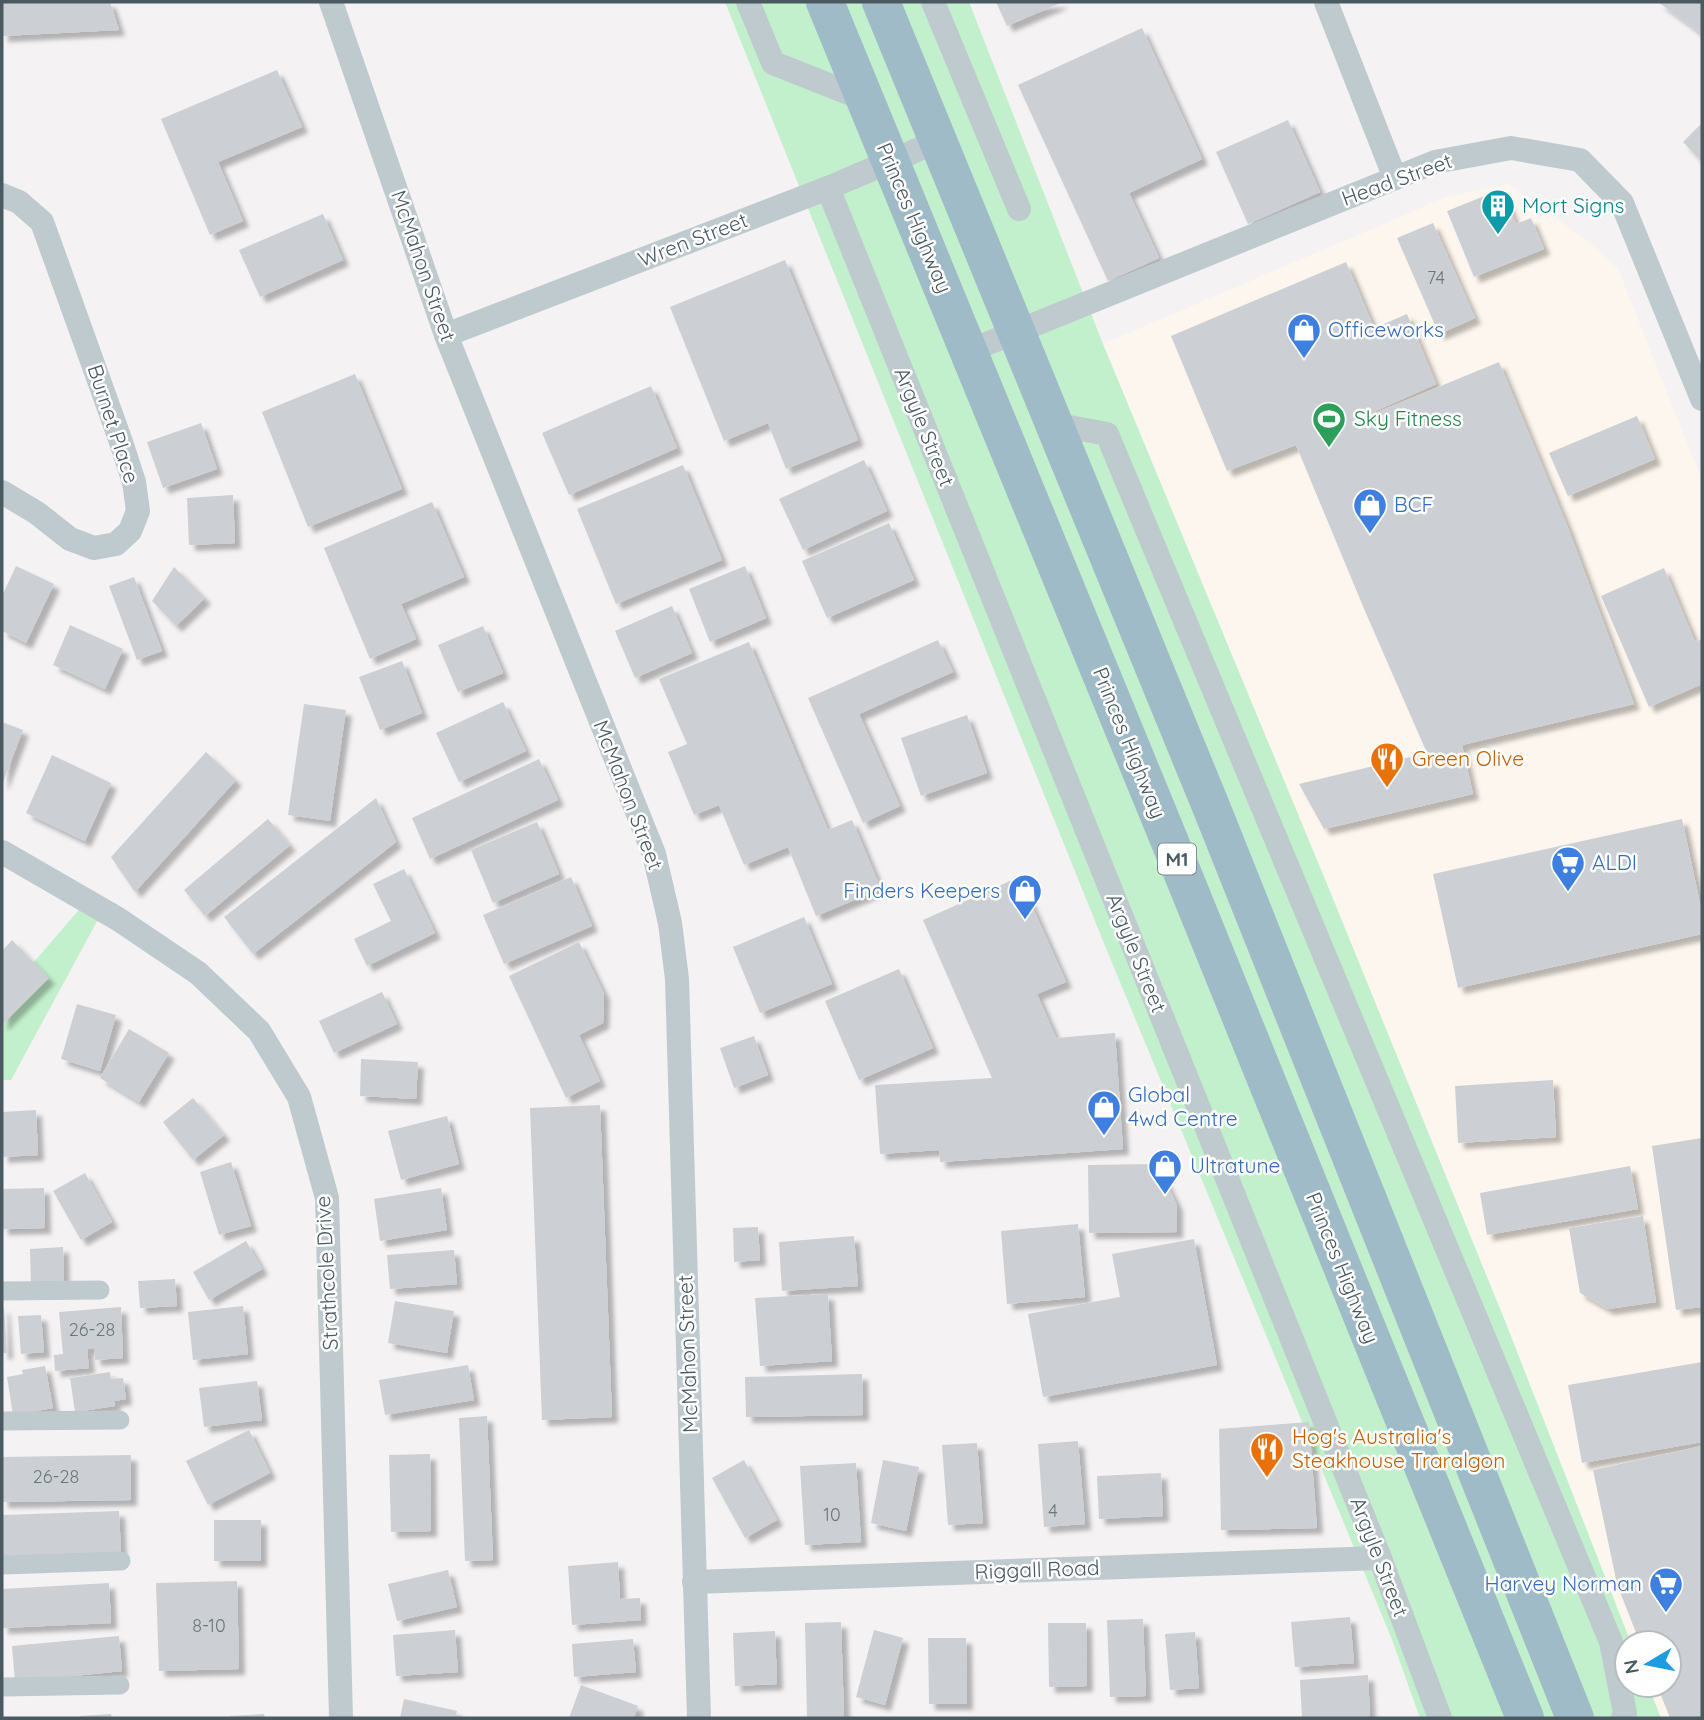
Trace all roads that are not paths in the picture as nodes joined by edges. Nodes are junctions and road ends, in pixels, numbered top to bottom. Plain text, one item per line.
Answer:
1 (331, 2) edge
2 (748, 2) edge
3 (825, 2) edge
4 (881, 2) edge
5 (933, 2) edge
6 (1326, 2) edge
7 (864, 99) junction
8 (938, 141) junction
9 (891, 161) junction
10 (1395, 178) junction
11 (828, 188) junction
12 (2, 195) edge
13 (1018, 209) dead end
14 (1016, 332) junction
15 (446, 335) junction
16 (969, 351) junction
17 (1702, 399) edge
18 (1053, 424) junction
19 (2, 492) edge
20 (2, 852) edge
21 (100, 1290) dead end
22 (2, 1291) edge
23 (120, 1420) dead end
24 (2, 1421) edge
25 (1380, 1558) junction
26 (121, 1561) dead end
27 (2, 1565) edge
28 (694, 1582) junction
29 (120, 1685) dead end
30 (2, 1687) edge
31 (341, 1718) edge
32 (699, 1718) edge
33 (1440, 1718) edge
34 (1525, 1718) edge
35 (1575, 1718) edge
36 (1623, 1718) edge

1 - 15 street, McMahon Street
2 - 7 street
3 - 7 highway, Princes Highway / M1
4 - 8 highway, M1
5 - 13 street
6 - 10 street
7 - 9 highway, Princes Highway / M1
8 - 9 street, Wren Street
8 - 14 highway, M1
9 - 11 street, Wren Street
9 - 16 highway, Princes Highway / M1
10 - 14 street, Head Street
10 - 17 street, Head Street
11 - 15 street, Wren Street
11 - 25 street, Argyle Street
12 - 19 street, Burnet Place
14 - 16 street, Head Street
14 - 18 highway, M1
15 - 28 street, McMahon Street
16 - 34 highway, Princes Highway / M1
18 - 35 highway, M1
18 - 36 street
20 - 31 street, Strathcole Drive
21 - 22 street
23 - 24 street
25 - 28 street, Riggall Road
25 - 33 street, Argyle Street
26 - 27 street
28 - 32 street, McMahon Street
29 - 30 street

